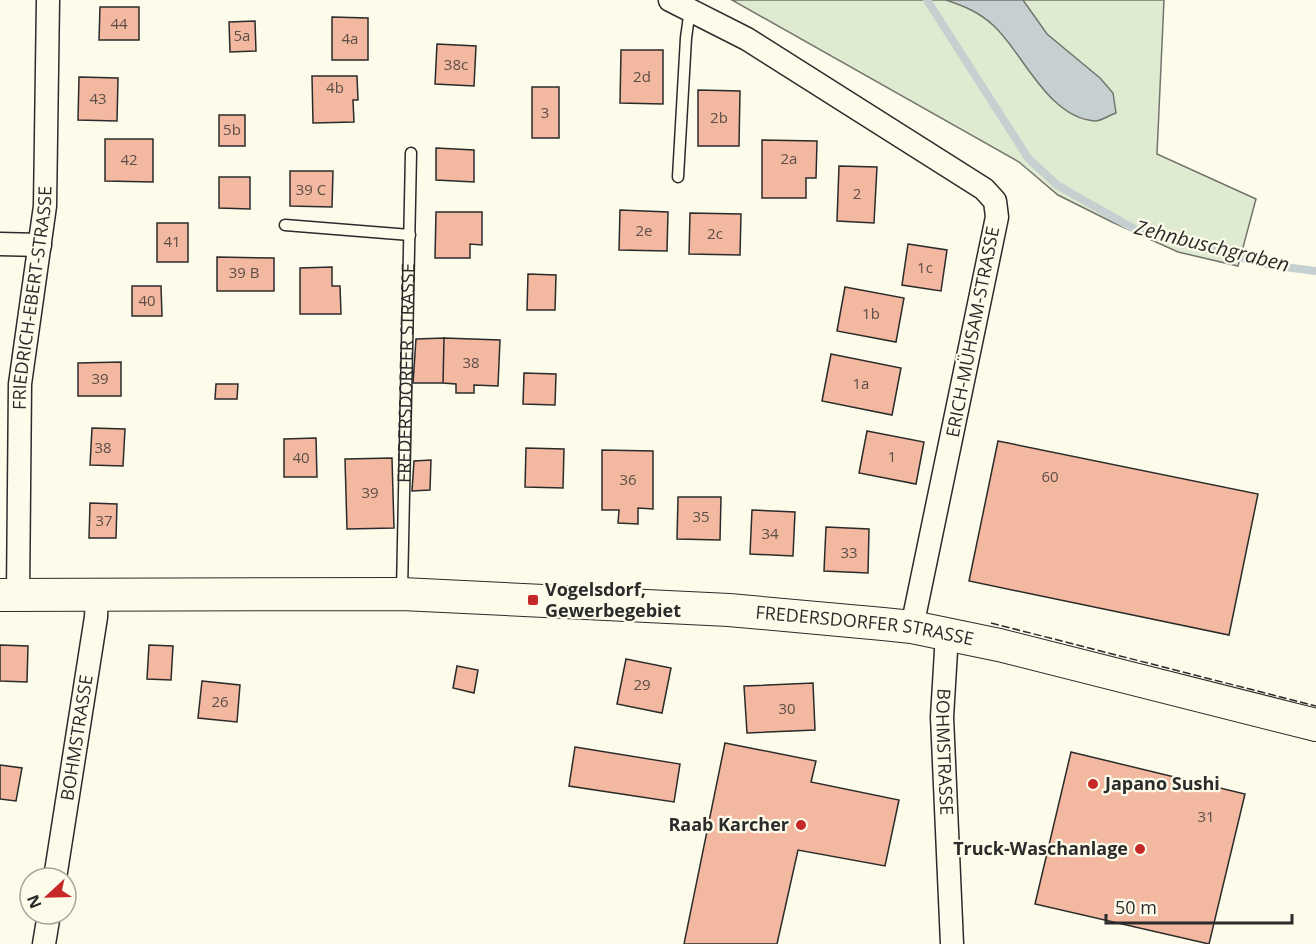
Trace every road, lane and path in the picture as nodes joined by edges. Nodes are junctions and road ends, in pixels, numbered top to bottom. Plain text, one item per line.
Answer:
1 (48, 0) edge
2 (680, 4) edge
3 (411, 153) dead end
4 (678, 177) dead end
5 (285, 225) dead end
6 (410, 235) junction
7 (0, 244) edge
8 (40, 245) junction
9 (402, 594) junction
10 (9, 596) edge
11 (97, 596) junction
12 (912, 627) junction
13 (947, 634) junction
14 (1316, 725) edge
15 (57, 866) edge
16 (47, 926) edge
17 (44, 944) edge
18 (952, 944) edge

1 - 8 street, FRIEDRICH-EBERT-STRASSE
2 - 4 lane
2 - 12 street, ERICH-MÜHSAM-STRASSE
3 - 6 lane, FREDERSDORFER STRASSE
5 - 6 lane
6 - 9 lane, FREDERSDORFER STRASSE
7 - 8 street
8 - 10 street, FRIEDRICH-EBERT-STRASSE
9 - 11 street, FREDERSDORFER STRASSE
9 - 12 street, FREDERSDORFER STRASSE
10 - 11 street, FREDERSDORFER STRASSE
11 - 15 street, BOHMSTRASSE
12 - 13 street, FREDERSDORFER STRASSE
13 - 14 street, FREDERSDORFER STRASSE
13 - 18 street, BOHMSTRASSE
16 - 17 street

